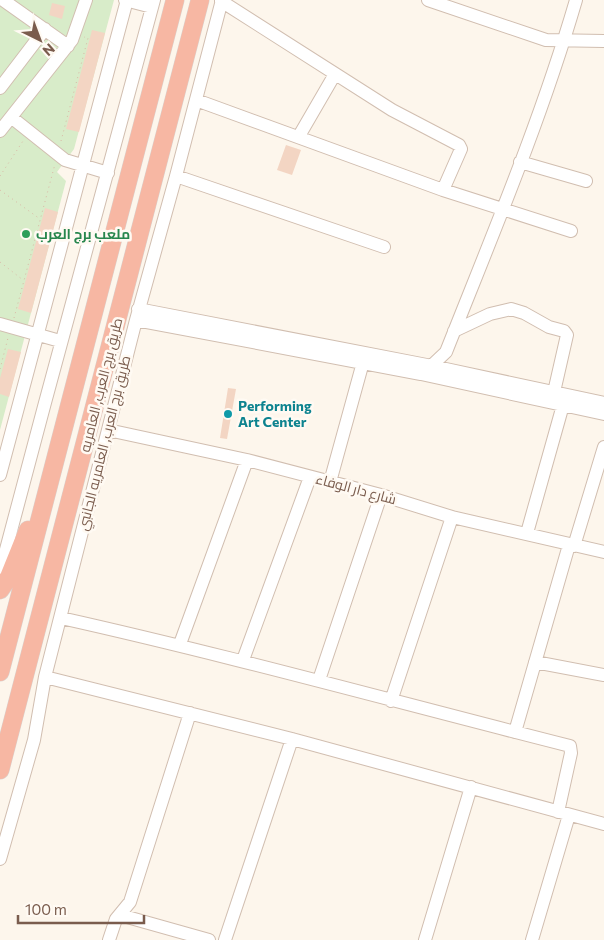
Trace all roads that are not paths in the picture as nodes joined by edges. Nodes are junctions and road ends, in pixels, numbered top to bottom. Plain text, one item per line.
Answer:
1 (3, 0) edge
2 (86, 0) edge
3 (126, 0) edge
4 (175, 0) edge
5 (200, 0) edge
6 (428, 0) edge
7 (576, 0) edge
8 (222, 1) edge
9 (153, 4) edge
10 (45, 30) junction
11 (72, 40) junction
12 (604, 41) edge
13 (564, 42) junction
14 (335, 74) junction
15 (0, 88) edge
16 (196, 100) junction
17 (11, 117) junction
18 (0, 131) edge
19 (299, 136) junction
20 (520, 162) junction
21 (82, 166) junction
22 (108, 173) junction
23 (176, 176) junction
24 (586, 181) dead end
25 (443, 190) junction
26 (503, 210) junction
27 (571, 231) dead end
28 (384, 247) dead end
29 (137, 314) junction
30 (6, 326) edge
31 (454, 331) junction
32 (37, 336) junction
33 (60, 341) junction
34 (365, 358) junction
35 (432, 366) junction
36 (421, 374) junction
37 (554, 392) junction
38 (604, 403) edge
39 (563, 405) junction
40 (604, 414) edge
41 (108, 430) junction
42 (604, 447) edge
43 (247, 460) junction
44 (0, 475) edge
45 (310, 477) junction
46 (330, 482) junction
47 (47, 495) junction
48 (381, 495) junction
49 (452, 517) junction
50 (527, 534) junction
51 (571, 545) junction
52 (604, 552) edge
53 (0, 572) edge
54 (0, 590) edge
55 (60, 618) junction
56 (180, 644) junction
57 (243, 660) junction
58 (535, 662) junction
59 (0, 672) edge
60 (604, 675) edge
61 (45, 677) junction
62 (319, 680) junction
63 (391, 702) junction
64 (190, 713) junction
65 (515, 732) junction
66 (292, 739) junction
67 (0, 770) edge
68 (471, 787) junction
69 (564, 813) junction
70 (604, 824) edge
71 (0, 859) edge
72 (120, 915) junction
73 (109, 940) edge
74 (208, 940) edge
75 (224, 940) edge
76 (425, 940) edge
77 (532, 940) edge

1 - 10 street
2 - 11 street
3 - 9 street
3 - 21 street
4 - 47 highway, طريق برج العرب, العامريه
5 - 67 highway, طريق برج العرب, العامريه
6 - 13 street
7 - 13 street
8 - 14 street
8 - 16 street, طريق برج العرب, العامريه الجانبي
9 - 22 street
10 - 11 street
10 - 15 street
11 - 17 street
12 - 13 street
13 - 20 street
14 - 19 street
14 - 25 street
16 - 19 street
16 - 23 street, طريق برج العرب, العامريه الجانبي
17 - 18 street
17 - 21 street
19 - 25 street
20 - 24 street
20 - 26 street
21 - 22 street
21 - 32 street
22 - 33 street
23 - 28 street
23 - 29 street, طريق برج العرب, العامريه الجانبي
25 - 26 street
26 - 27 street
26 - 31 street
29 - 34 street
29 - 41 street, طريق برج العرب, العامريه الجانبي
30 - 32 street
31 - 35 street
31 - 37 street
32 - 33 street
32 - 44 street
33 - 53 street
34 - 35 street
34 - 36 street
34 - 46 street
35 - 36 street
35 - 37 street
36 - 39 street
37 - 38 street
39 - 40 street
39 - 50 street
41 - 43 street, شارع دار الوفاء
41 - 55 street, طريق برج العرب, العامريه الجانبي
42 - 51 street
43 - 45 street, شارع دار الوفاء
43 - 56 street
45 - 46 street, شارع دار الوفاء
45 - 57 street
46 - 48 street, شارع دار الوفاء
47 - 54 highway
47 - 59 highway, طريق برج العرب, العامريه
48 - 49 street, شارع دار الوفاء
48 - 62 street
49 - 50 street, شارع دار الوفاء
49 - 63 street
50 - 51 street, شارع دار الوفاء
51 - 52 street, شارع دار الوفاء
51 - 58 street
55 - 56 street
55 - 61 street, طريق برج العرب, العامريه الجانبي
56 - 57 street
57 - 62 street
58 - 60 street
58 - 65 street
61 - 64 street
61 - 71 street, طريق برج العرب, العامريه الجانبي
62 - 63 street
63 - 65 street
64 - 66 street
64 - 72 street
65 - 69 street
66 - 68 street
66 - 75 street
68 - 69 street
68 - 76 street
69 - 70 street
69 - 77 street
72 - 73 street
72 - 74 street

